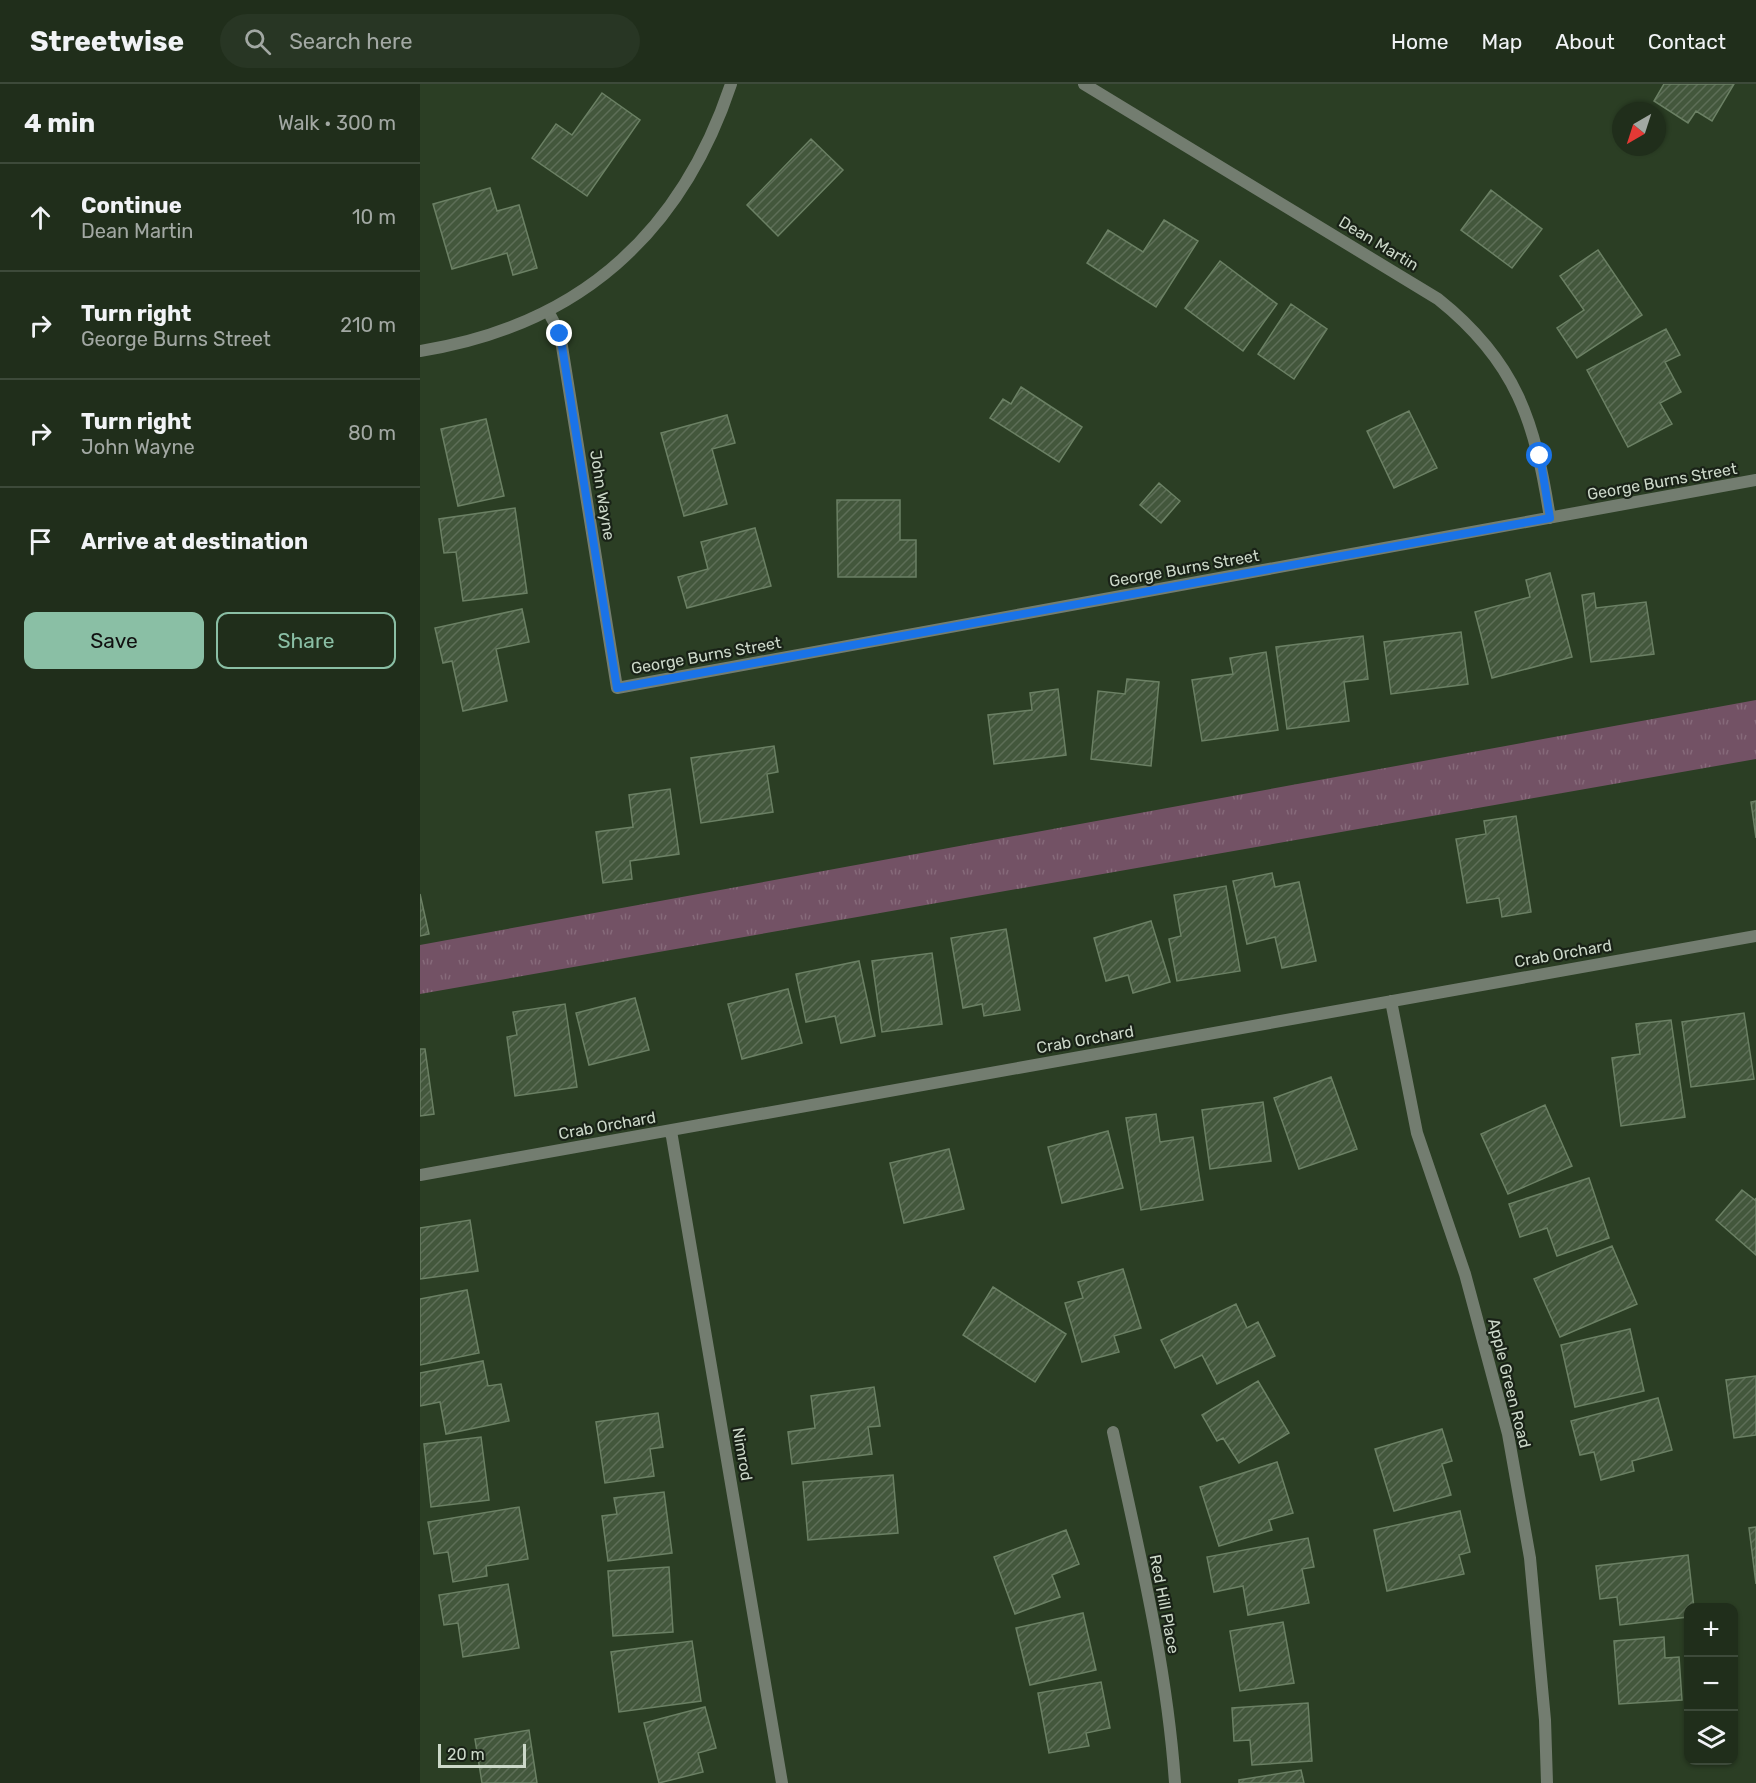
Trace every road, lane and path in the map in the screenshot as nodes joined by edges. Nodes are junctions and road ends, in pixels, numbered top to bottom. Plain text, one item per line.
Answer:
1 (731, 84) edge
2 (1084, 84) edge
3 (548, 311) junction
4 (420, 351) edge
5 (1756, 480) edge
6 (1550, 518) junction
7 (617, 688) joint
8 (1756, 936) edge
9 (1391, 1001) junction
10 (671, 1131) junction
11 (420, 1175) edge
12 (1113, 1432) dead end
13 (782, 1783) edge
14 (1175, 1783) edge
15 (1546, 1783) edge

1 - 3 street
2 - 6 street, Dean Martin
3 - 4 street
3 - 7 street, John Wayne
5 - 6 street, George Burns Street
6 - 7 street, George Burns Street
8 - 9 street, Crab Orchard
9 - 10 street, Crab Orchard
9 - 15 street, Apple Green Road
10 - 11 street, Crab Orchard
10 - 13 street, Nimrod
12 - 14 street, Red Hill Place

